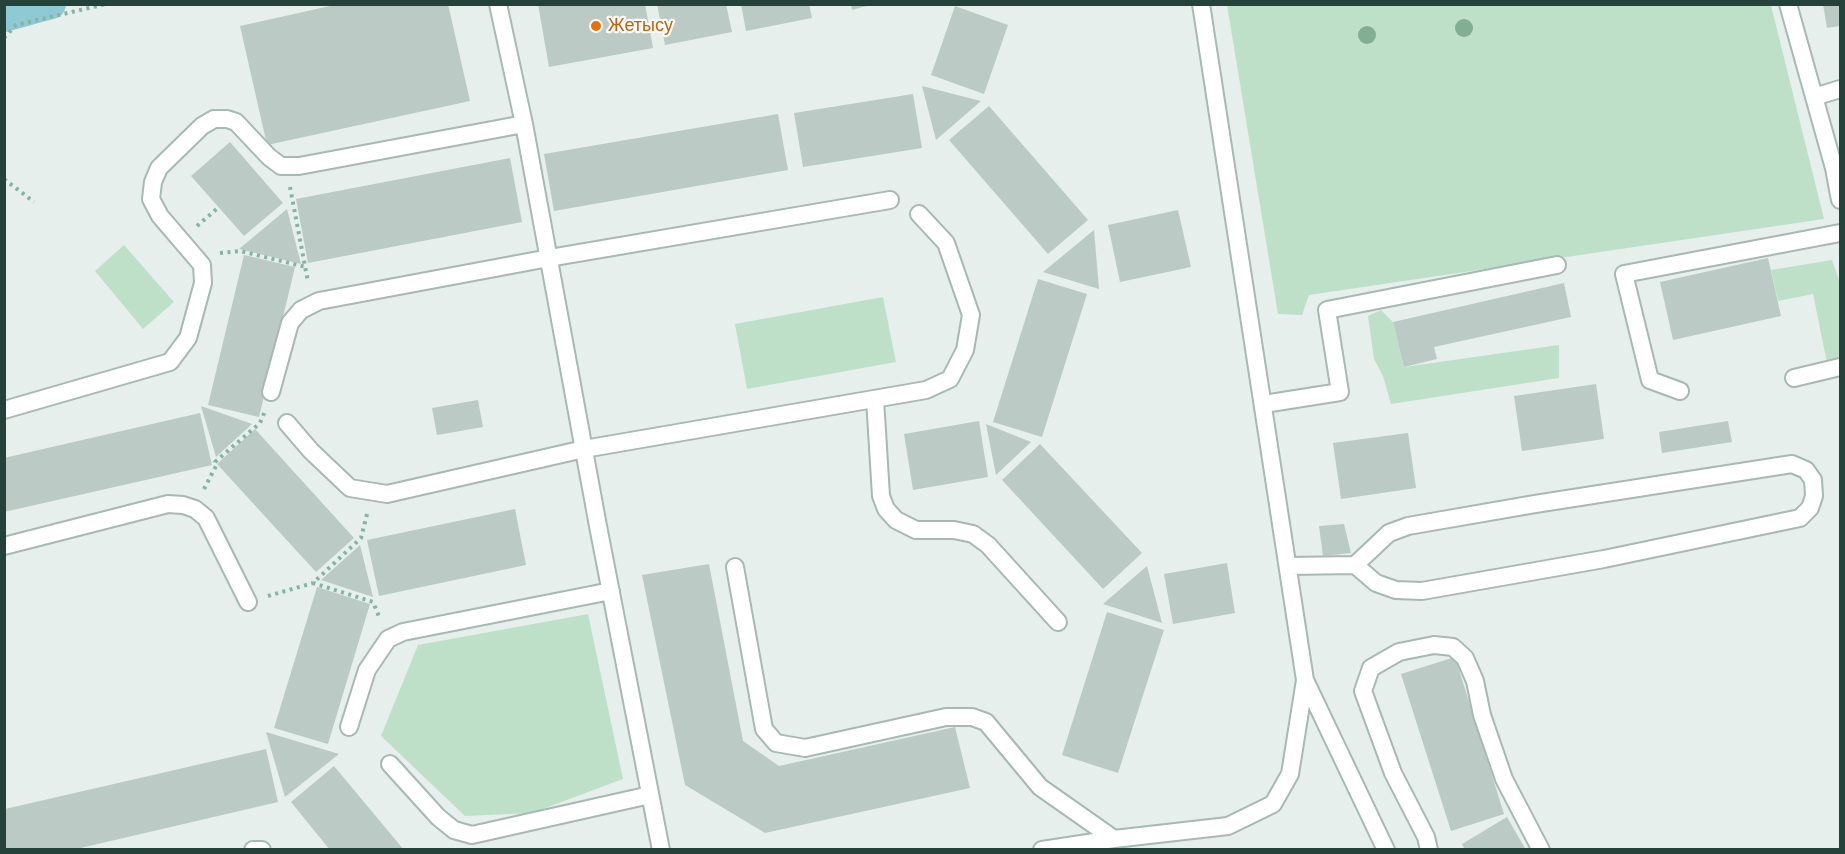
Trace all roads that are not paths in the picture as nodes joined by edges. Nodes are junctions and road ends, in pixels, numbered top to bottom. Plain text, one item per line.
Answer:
1 (498, 4) edge
2 (1201, 4) edge
3 (1788, 4) edge
4 (1840, 89) edge
5 (1814, 97) junction
6 (524, 124) junction
7 (1837, 170) edge
8 (890, 200) dead end
9 (1840, 200) edge
10 (919, 214) dead end
11 (1840, 233) edge
12 (549, 258) junction
13 (1557, 266) dead end
14 (1840, 368) edge
15 (1794, 378) dead end
16 (1680, 391) dead end
17 (271, 392) road end
18 (875, 399) junction
19 (1264, 404) junction
20 (4, 410) edge
21 (287, 423) dead end
22 (584, 449) junction
23 (4, 546) edge
24 (1355, 565) junction
25 (1288, 566) junction
26 (735, 567) dead end
27 (611, 591) junction
28 (248, 602) road end
29 (1058, 621) dead end
30 (1305, 680) junction
31 (348, 726) dead end
32 (390, 764) dead end
33 (650, 795) junction
34 (1114, 838) junction
35 (253, 849) edge
36 (262, 849) edge
37 (661, 849) edge
38 (1042, 849) edge
39 (1386, 849) edge
40 (1429, 849) edge
41 (1541, 849) edge

1 - 6 lane
2 - 19 lane
3 - 5 lane
4 - 5 lane
5 - 7 lane
6 - 12 lane
6 - 20 lane
7 - 9 lane
8 - 12 lane
10 - 18 lane
11 - 16 lane
12 - 17 lane
12 - 22 lane
13 - 19 lane
14 - 15 lane
18 - 22 lane
18 - 29 lane
19 - 25 lane
21 - 22 lane
22 - 27 lane
23 - 28 lane
24 - 24 lane
24 - 25 lane
25 - 30 lane
26 - 34 lane
27 - 31 lane
27 - 33 lane
30 - 34 lane
30 - 39 lane
32 - 33 lane
33 - 37 lane
34 - 38 lane
35 - 36 lane
40 - 41 lane

